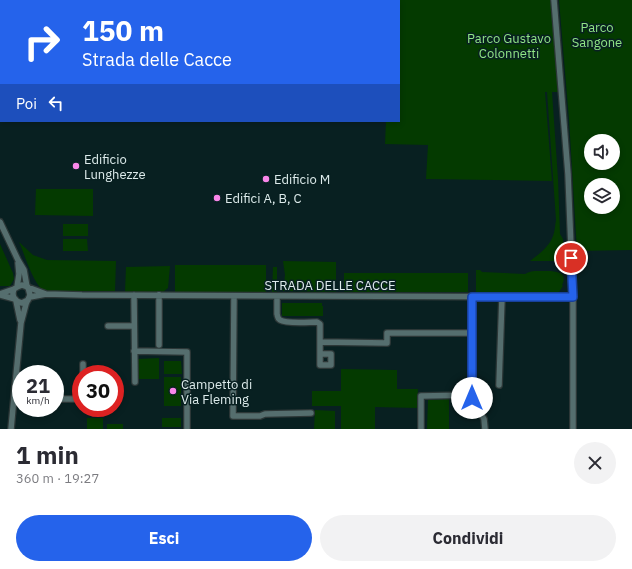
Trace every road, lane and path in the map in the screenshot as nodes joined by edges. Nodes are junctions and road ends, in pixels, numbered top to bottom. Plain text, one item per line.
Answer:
1 (554, 0) edge
2 (0, 222) edge
3 (18, 260) junction
4 (28, 287) junction
5 (16, 288) junction
6 (0, 294) edge
7 (46, 294) junction
8 (134, 295) junction
9 (573, 295) junction
10 (158, 296) junction
11 (234, 296) junction
12 (277, 296) junction
13 (472, 297) junction
14 (502, 297) junction
15 (29, 298) junction
16 (15, 300) junction
17 (21, 323) junction
18 (108, 326) dead end
19 (134, 326) junction
20 (472, 333) junction
21 (321, 342) junction
22 (158, 345) dead end
23 (134, 351) junction
24 (320, 354) dead end
25 (17, 365) edge
26 (135, 382) dead end
27 (499, 385) dead end
28 (472, 395) junction
29 (311, 413) dead end
30 (12, 417) edge
31 (11, 429) edge
32 (187, 429) edge
33 (421, 429) edge
34 (485, 429) edge
35 (573, 429) edge

1 - 9 street
2 - 3 street
3 - 4 street
3 - 5 street
4 - 5 street, STRADA DELLE CACCE
4 - 7 street, STRADA DELLE CACCE
4 - 15 street
5 - 6 street, STRADA DELLE CACCE
5 - 16 street
6 - 16 street, STRADA DELLE CACCE
7 - 8 street, STRADA DELLE CACCE
7 - 15 street, STRADA DELLE CACCE
8 - 10 street, STRADA DELLE CACCE
8 - 19 street
9 - 14 street, STRADA DELLE CACCE
9 - 35 street
10 - 11 street, STRADA DELLE CACCE
10 - 22 street
11 - 12 street, STRADA DELLE CACCE
11 - 29 street
12 - 13 street, STRADA DELLE CACCE
12 - 21 street
13 - 14 street, STRADA DELLE CACCE
13 - 20 street
14 - 27 street
15 - 16 street, STRADA DELLE CACCE
15 - 17 street
16 - 17 street
17 - 25 street
18 - 19 street
19 - 23 street
20 - 21 street
20 - 28 street
21 - 24 street
23 - 26 street
23 - 32 street
28 - 33 street
28 - 34 street
30 - 31 street

